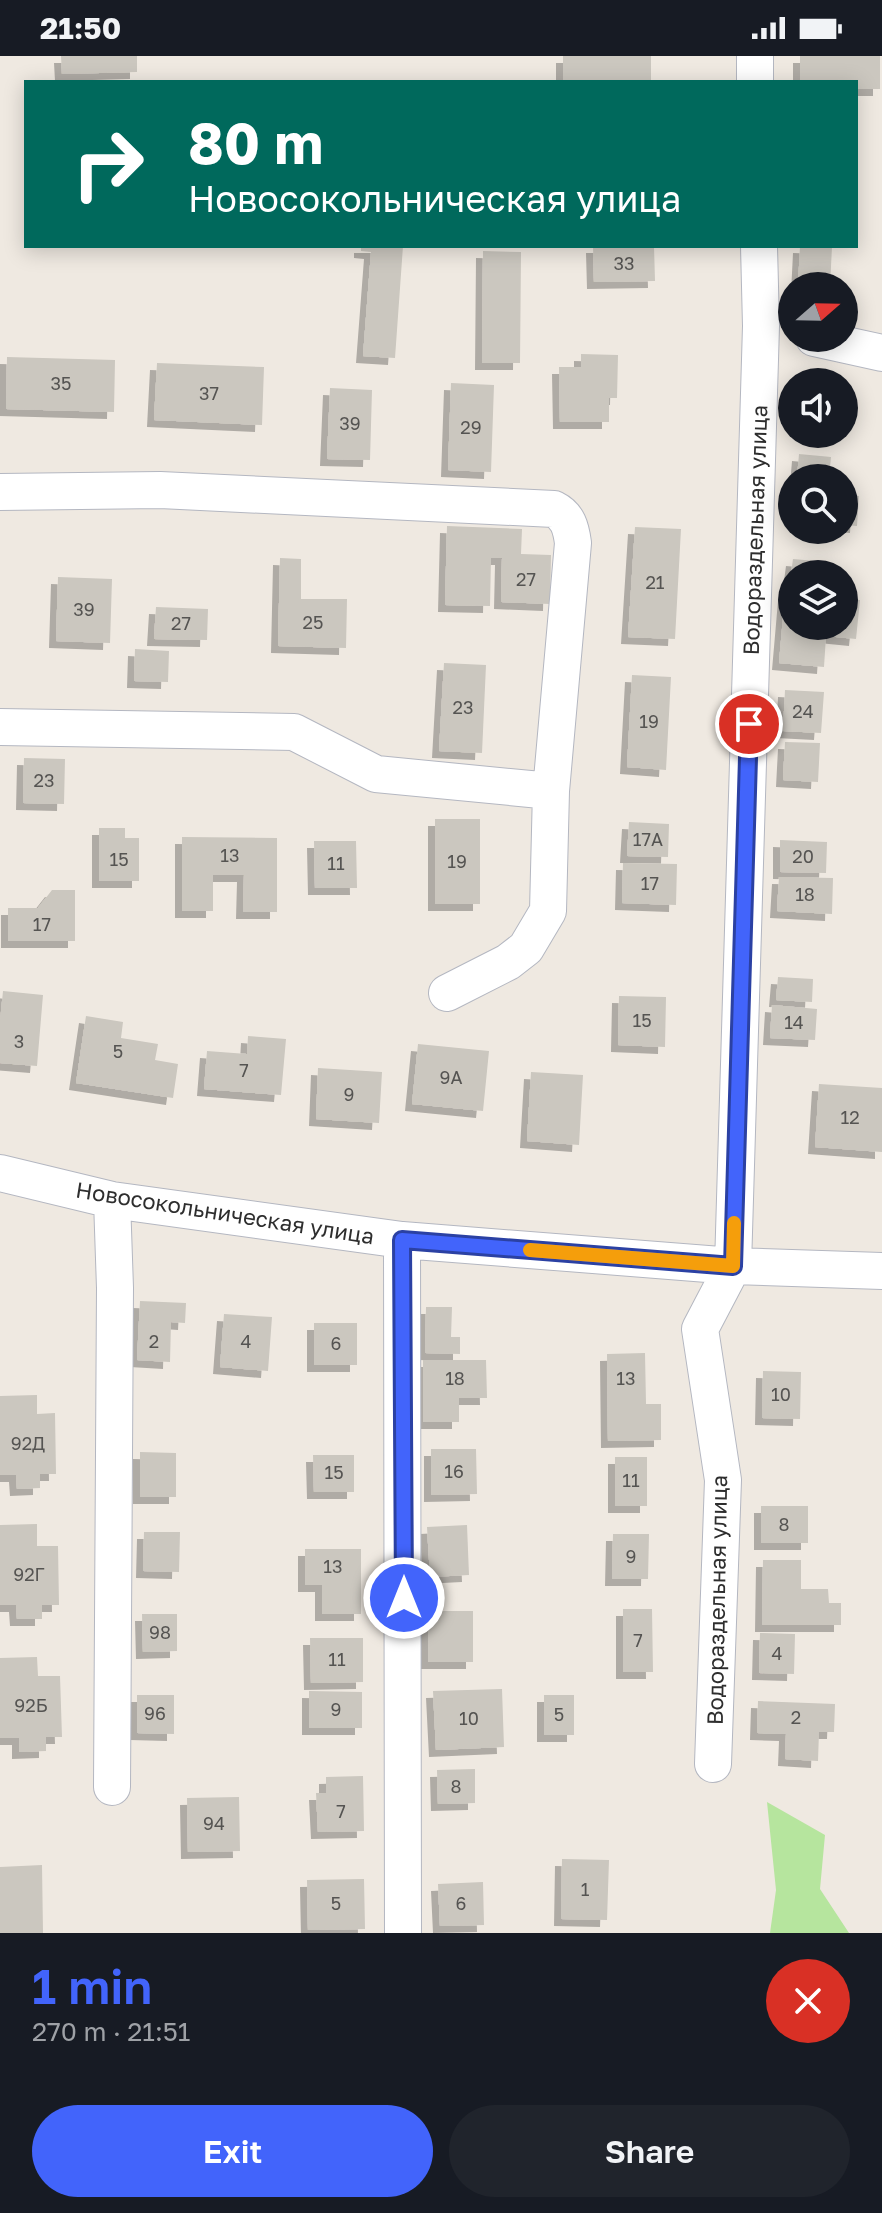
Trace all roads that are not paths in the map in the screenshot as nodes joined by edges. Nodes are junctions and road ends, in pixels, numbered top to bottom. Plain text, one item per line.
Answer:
1 (755, 56) edge
2 (755, 80) edge
3 (759, 248) edge
4 (776, 330) edge
5 (858, 348) edge
6 (882, 353) edge
7 (0, 492) edge
8 (0, 727) edge
9 (551, 791) junction
10 (447, 993) dead end
11 (0, 1173) edge
12 (112, 1200) junction
13 (402, 1240) junction
14 (733, 1266) junction
15 (882, 1271) edge
16 (713, 1764) dead end
17 (112, 1787) dead end
18 (403, 1933) edge

1 - 2 street
3 - 4 street, Водораздельная улица
4 - 14 street, Водораздельная улица
5 - 6 street
7 - 9 street
8 - 9 street
9 - 10 street
11 - 12 street, Новосокольническая улица
12 - 13 street, Новосокольническая улица
12 - 17 street
13 - 14 street, Новосокольническая улица
13 - 18 street
14 - 15 street, Новосокольническая улица
14 - 16 street, Водораздельная улица

